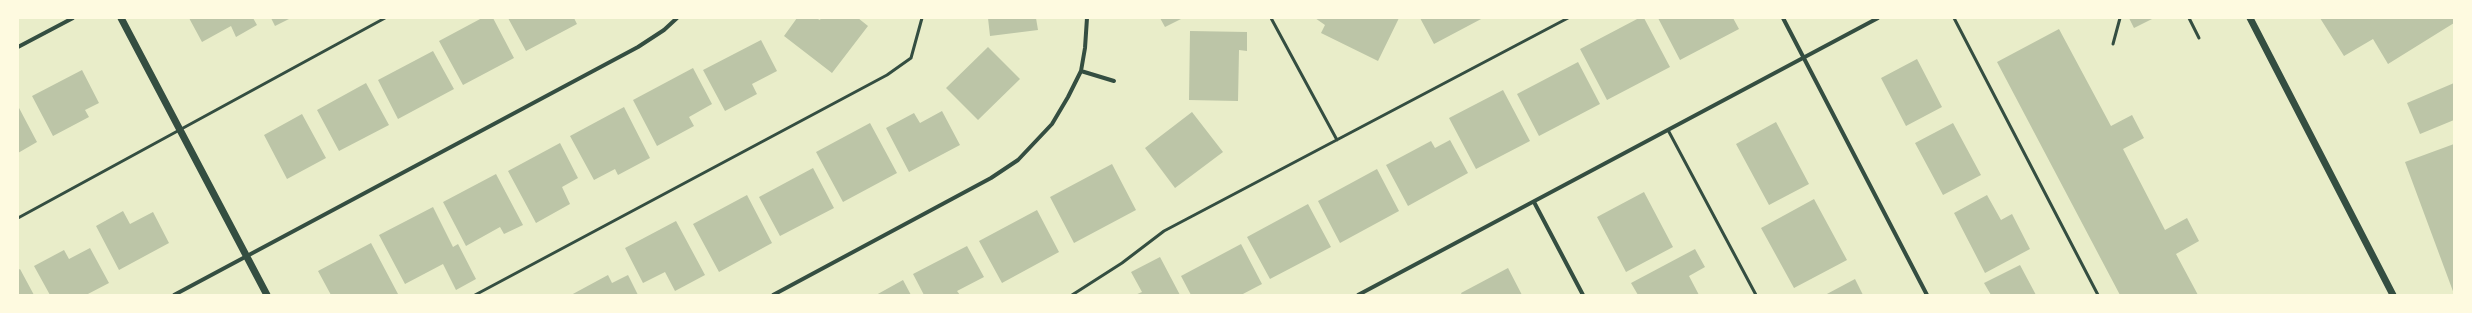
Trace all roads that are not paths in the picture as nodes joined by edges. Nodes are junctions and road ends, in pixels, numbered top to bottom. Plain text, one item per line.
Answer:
1 (73, 18) edge
2 (121, 18) edge
3 (385, 18) edge
4 (677, 18) edge
5 (922, 18) edge
6 (1087, 18) edge
7 (1271, 18) edge
8 (1568, 18) edge
9 (1783, 18) edge
10 (1878, 18) edge
11 (1954, 18) edge
12 (2120, 18) edge
13 (2188, 18) edge
14 (2250, 18) edge
15 (2199, 38) dead end
16 (2113, 44) dead end
17 (18, 47) edge
18 (1804, 58) junction
19 (1081, 71) junction
20 (1114, 81) dead end
21 (1668, 130) junction
22 (180, 131) junction
23 (1337, 140) junction
24 (1534, 202) junction
25 (18, 218) edge
26 (246, 256) junction
27 (174, 295) edge
28 (266, 295) edge
29 (475, 295) edge
30 (774, 295) edge
31 (1072, 295) edge
32 (1358, 295) edge
33 (1583, 295) edge
34 (1756, 295) edge
35 (1928, 295) edge
36 (2098, 295) edge
37 (2393, 295) edge

1 - 17 street
2 - 22 street
3 - 22 lane
4 - 26 street
5 - 29 lane
6 - 19 street
7 - 23 lane
8 - 23 lane
9 - 18 street
10 - 18 street
11 - 36 lane
12 - 16 lane
13 - 15 lane
14 - 37 street
18 - 21 street
18 - 35 street
19 - 20 street
19 - 30 street
21 - 24 street
21 - 34 lane
22 - 25 lane
22 - 26 street
23 - 31 lane
24 - 32 street
24 - 33 street
26 - 27 street
26 - 28 street

